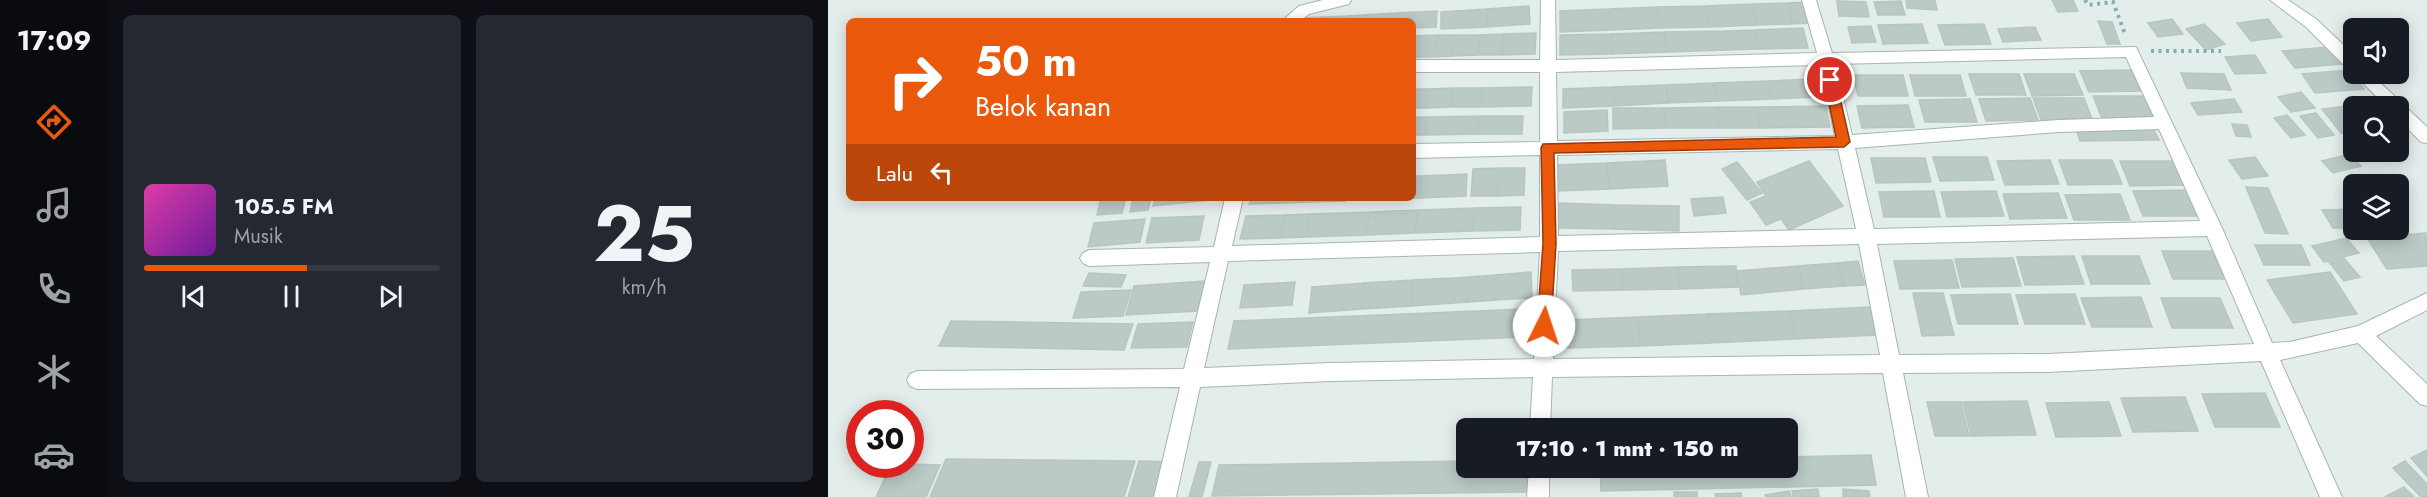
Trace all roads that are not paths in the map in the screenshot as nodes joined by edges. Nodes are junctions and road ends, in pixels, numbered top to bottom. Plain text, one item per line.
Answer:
1 (1344, 0) edge
2 (1548, 0) edge
3 (1809, 0) edge
4 (2277, 0) edge
5 (1294, 18) edge
6 (2343, 54) edge
7 (1826, 59) junction
8 (1416, 66) edge
9 (1547, 66) junction
10 (2372, 84) edge
11 (2385, 96) edge
12 (2409, 120) edge
13 (2165, 123) junction
14 (2427, 137) edge
15 (1844, 142) junction
16 (1548, 148) junction
17 (1416, 151) edge
18 (1233, 201) edge
19 (2213, 228) junction
20 (1867, 237) junction
21 (1549, 244) junction
22 (1220, 255) junction
23 (1089, 258) dead end
24 (2427, 301) edge
25 (2361, 334) junction
26 (2265, 352) junction
27 (1891, 365) junction
28 (1542, 368) junction
29 (1192, 378) junction
30 (917, 380) dead end
31 (2427, 397) edge
32 (1540, 418) edge
33 (1539, 478) edge
34 (1165, 497) edge
35 (1538, 497) edge
36 (1917, 497) edge
37 (2331, 497) edge

1 - 5 street
2 - 9 street
3 - 7 street
4 - 6 street
7 - 9 street
7 - 13 street
7 - 15 street
8 - 9 street
9 - 16 street
10 - 11 street
12 - 14 street
13 - 15 street
13 - 19 street
15 - 16 street
15 - 20 street
16 - 17 street
16 - 21 street
18 - 22 street
19 - 20 street
19 - 26 street
20 - 21 street
20 - 27 street
21 - 22 street
21 - 28 street
22 - 23 street
22 - 29 street
24 - 25 street
25 - 26 street
25 - 31 street
26 - 27 street
26 - 37 street
27 - 28 street
27 - 36 street
28 - 29 street
28 - 32 street
29 - 30 street
29 - 34 street
33 - 35 street

